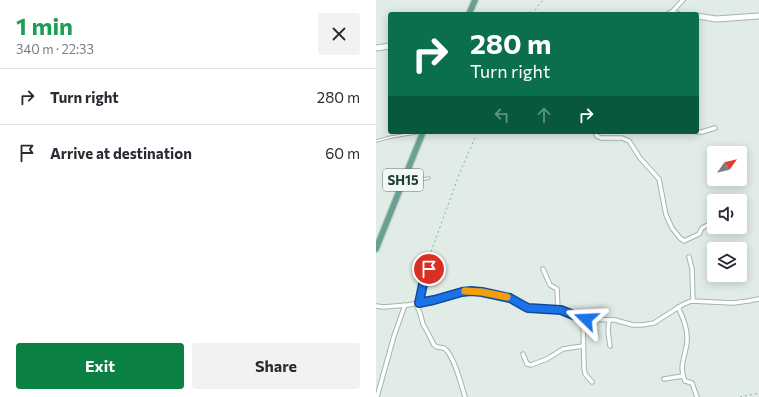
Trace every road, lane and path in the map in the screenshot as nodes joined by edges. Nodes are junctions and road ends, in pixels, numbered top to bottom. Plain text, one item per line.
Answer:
1 (475, 0) edge
2 (543, 0) edge
3 (683, 0) edge
4 (470, 12) edge
5 (534, 12) edge
6 (672, 12) edge
7 (699, 16) edge
8 (759, 16) edge
9 (388, 46) edge
10 (376, 48) edge
11 (715, 128) dead end
12 (699, 132) edge
13 (410, 134) edge
14 (422, 134) edge
15 (596, 134) edge
16 (475, 138) dead end
17 (376, 141) edge
18 (429, 178) dead end
19 (403, 180) junction
20 (707, 226) edge
21 (376, 249) edge
22 (689, 257) dead end
23 (440, 267) dead end
24 (544, 269) dead end
25 (426, 270) junction
26 (759, 299) edge
27 (693, 301) junction
28 (418, 303) junction
29 (405, 305) junction
30 (376, 306) edge
31 (678, 307) junction
32 (558, 310) junction
33 (583, 319) junction
34 (609, 320) junction
35 (583, 346) junction
36 (610, 346) dead end
37 (523, 354) dead end
38 (683, 376) junction
39 (664, 379) dead end
40 (592, 382) dead end
41 (759, 393) edge
42 (377, 397) edge
43 (465, 397) edge
44 (697, 397) edge
45 (740, 397) edge

1 - 4 main road
2 - 5 path
3 - 6 street
7 - 8 street
9 - 10 street
11 - 12 street
13 - 17 lane
14 - 19 main road, SH15
15 - 20 street
16 - 25 path
18 - 19 lane
19 - 21 main road, SH15
22 - 27 street
23 - 25 street
24 - 32 street
25 - 28 street
26 - 27 street
27 - 31 street
28 - 29 street
28 - 32 street
28 - 43 street
29 - 30 street
29 - 42 street
31 - 34 street
31 - 38 street
32 - 33 street
33 - 34 street
33 - 35 street
34 - 36 street
35 - 37 street
35 - 40 street
38 - 39 street
38 - 44 street
41 - 45 path

